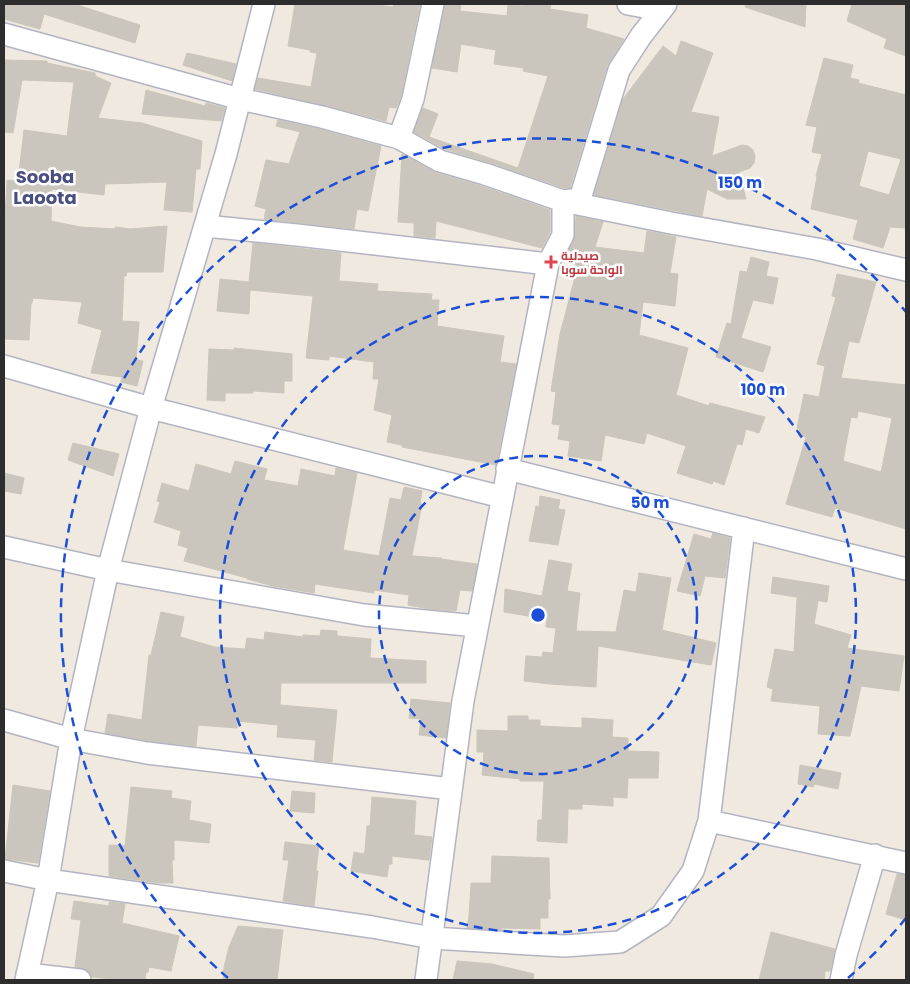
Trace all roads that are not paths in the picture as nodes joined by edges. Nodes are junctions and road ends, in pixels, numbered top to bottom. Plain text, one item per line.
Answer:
1 (264, 4) edge
2 (433, 4) edge
3 (628, 4) edge
4 (664, 7) edge
5 (4, 34) edge
6 (240, 99) junction
7 (399, 138) junction
8 (562, 201) junction
9 (205, 226) junction
10 (548, 264) junction
11 (906, 270) edge
12 (4, 366) edge
13 (151, 408) junction
14 (507, 469) junction
15 (502, 497) junction
16 (744, 528) junction
17 (4, 547) edge
18 (906, 569) edge
19 (108, 570) junction
20 (477, 626) junction
21 (4, 720) edge
22 (71, 739) junction
23 (451, 789) junction
24 (709, 821) junction
25 (875, 855) junction
26 (906, 863) edge
27 (4, 871) edge
28 (48, 880) junction
29 (432, 938) junction
30 (26, 977) edge
31 (80, 980) edge
32 (426, 980) edge
33 (841, 980) edge

1 - 6 street
2 - 7 street
3 - 4 street
4 - 8 street
5 - 6 street
6 - 7 street
6 - 9 street
7 - 8 street
8 - 10 street
8 - 11 street
9 - 10 street
9 - 13 street
10 - 14 street
12 - 13 street
13 - 15 street
13 - 19 street
14 - 15 street
14 - 16 street
15 - 20 street
16 - 18 street
16 - 24 street
17 - 19 street
19 - 20 street
19 - 22 street
20 - 23 street
21 - 22 street
22 - 23 street
22 - 28 street
23 - 29 street
24 - 25 street
24 - 29 street
25 - 26 street
25 - 33 street
27 - 28 street
28 - 29 street
28 - 30 street
29 - 32 street
30 - 31 street

